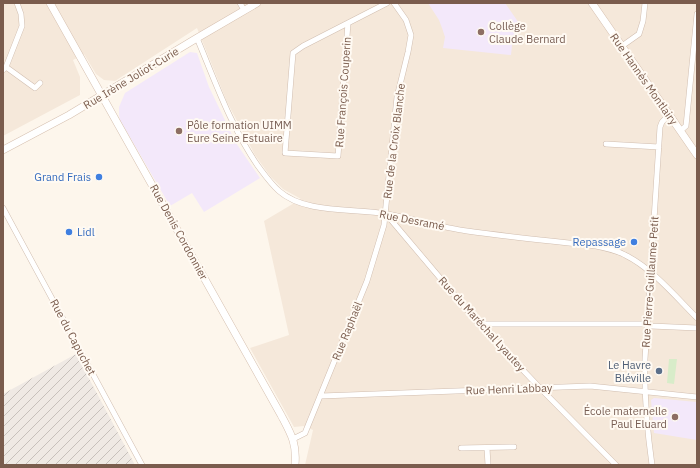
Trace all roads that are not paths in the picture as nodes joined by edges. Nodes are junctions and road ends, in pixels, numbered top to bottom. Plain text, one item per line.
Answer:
1 (17, 3) edge
2 (50, 3) edge
3 (240, 3) edge
4 (257, 3) edge
5 (387, 3) edge
6 (394, 3) edge
7 (592, 3) edge
8 (645, 3) edge
9 (244, 10) junction
10 (697, 14) edge
11 (348, 23) junction
12 (197, 38) junction
13 (622, 46) junction
14 (4, 69) edge
15 (40, 84) dead end
16 (102, 96) junction
17 (669, 115) junction
18 (680, 131) junction
19 (606, 144) dead end
20 (658, 147) junction
21 (3, 150) edge
22 (696, 152) edge
23 (3, 208) edge
24 (386, 214) junction
25 (651, 272) junction
26 (697, 318) edge
27 (479, 324) junction
28 (647, 324) junction
29 (697, 328) edge
30 (540, 388) junction
31 (644, 392) junction
32 (321, 396) junction
33 (697, 397) edge
34 (294, 439) junction
35 (514, 447) dead end
36 (460, 448) dead end
37 (487, 448) junction
38 (142, 465) edge
39 (295, 465) edge
40 (488, 465) edge
41 (616, 465) edge
42 (652, 465) edge

1 - 14 street
2 - 16 street, Rue Denis Cordonnier
3 - 9 street
4 - 9 street, Rue Irène Joliot-Curie
5 - 11 street
6 - 24 street, Rue de la Croix Blanche
7 - 13 street, Rue Hannès Montlairy
8 - 13 street
9 - 12 street, Rue Irène Joliot-Curie
10 - 18 street
11 - 11 street, Rue François Couperin
12 - 16 street, Rue Irène Joliot-Curie
12 - 24 street, Rue Desramé
13 - 17 street, Rue Hannès Montlairy
14 - 15 street
16 - 21 street, Rue Irène Joliot-Curie
16 - 34 street, Rue Denis Cordonnier
17 - 18 street, Rue Hannès Montlairy
17 - 20 street, Rue Pierre-Guillaume Petit
18 - 22 street, Rue Hannès Montlairy
19 - 20 street
20 - 25 street, Rue Pierre-Guillaume Petit
23 - 38 street, Rue du Capuchet
24 - 25 street, Rue Desramé
24 - 27 street, Rue du Maréchal Lyautey
24 - 32 street, Rue Raphaël
25 - 26 street, Rue Desramé
25 - 28 street, Rue Pierre-Guillaume Petit
27 - 28 street
27 - 30 street, Rue du Maréchal Lyautey
28 - 29 street
28 - 31 street, Rue Pierre-Guillaume Petit
30 - 31 street, Rue Henri Labbay
30 - 32 street, Rue Henri Labbay
30 - 41 street, Rue du Maréchal Lyautey
31 - 33 street, Rue Henri Labbay
31 - 42 street, Rue Pierre-Guillaume Petit
32 - 34 street, Rue Raphaël
34 - 39 street, Rue Denis Cordonnier
35 - 37 street
36 - 37 street
37 - 40 street

